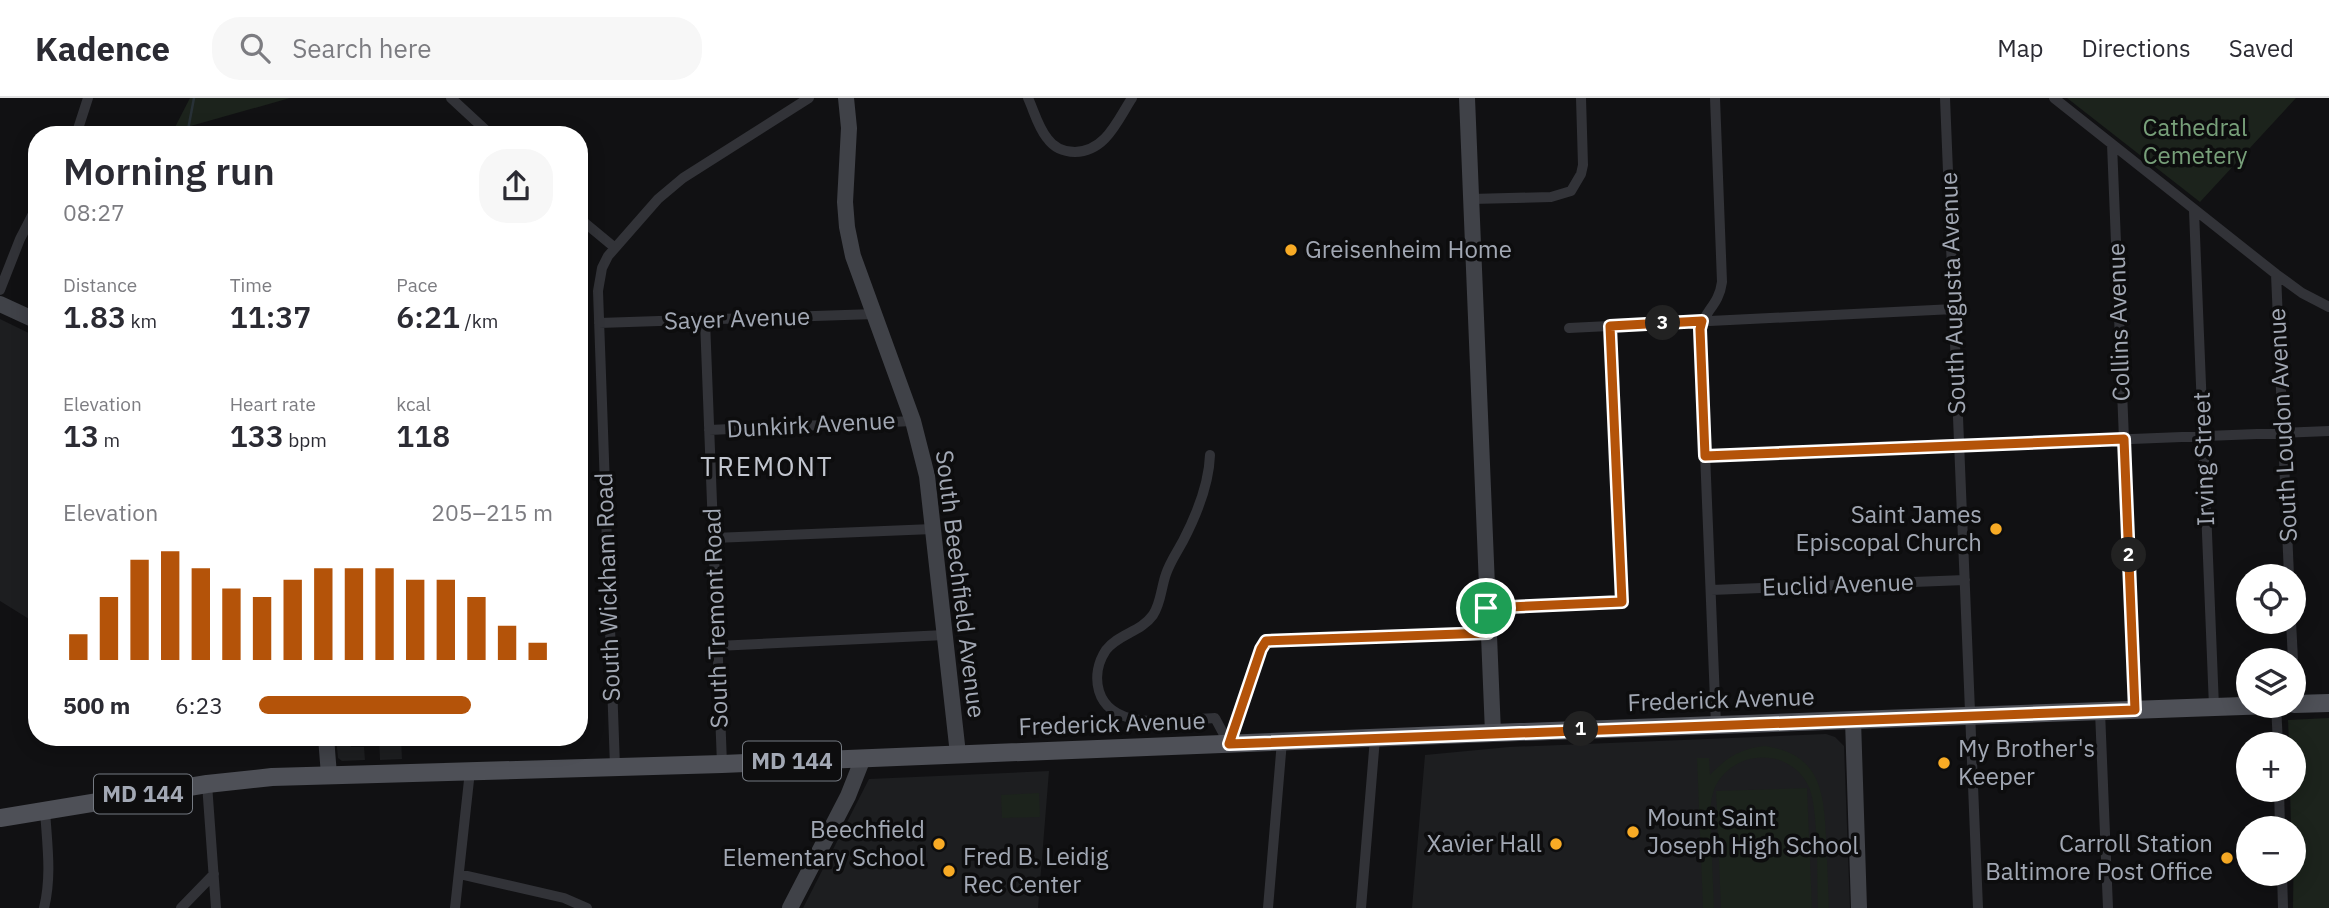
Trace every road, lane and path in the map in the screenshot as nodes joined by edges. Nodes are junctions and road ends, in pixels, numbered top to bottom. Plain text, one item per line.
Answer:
1 (88, 98) edge
2 (451, 98) edge
3 (809, 98) edge
4 (846, 98) edge
5 (1028, 98) edge
6 (1132, 98) edge
7 (1466, 98) edge
8 (1581, 98) edge
9 (1715, 98) edge
10 (1945, 98) edge
11 (2054, 98) edge
12 (79, 126) edge
13 (481, 126) edge
14 (2112, 144) junction
15 (1471, 199) junction
16 (2194, 211) junction
17 (28, 223) edge
18 (588, 225) edge
19 (614, 247) junction
20 (2276, 274) junction
21 (0, 290) edge
22 (0, 304) edge
23 (2329, 307) edge
24 (1954, 309) junction
25 (875, 314) junction
26 (28, 317) edge
27 (705, 320) junction
28 (1702, 321) junction
29 (599, 323) junction
30 (1610, 326) junction
31 (1569, 328) dead end
32 (913, 421) junction
33 (709, 430) junction
34 (2329, 431) edge
35 (2283, 433) junction
36 (2203, 436) junction
37 (2124, 439) junction
38 (1959, 446) junction
39 (1210, 455) dead end
40 (1705, 456) junction
41 (933, 529) junction
42 (713, 538) junction
43 (2289, 564) edge
44 (1965, 580) junction
45 (1711, 590) junction
46 (1486, 608) junction
47 (1488, 633) junction
48 (945, 635) junction
49 (718, 646) junction
50 (2329, 703) edge
51 (2306, 704) edge
52 (2236, 706) edge
53 (2214, 707) junction
54 (2135, 710) junction
55 (2100, 711) junction
56 (1970, 715) junction
57 (1853, 720) junction
58 (1716, 725) junction
59 (1493, 733) junction
60 (1376, 738) junction
61 (1282, 741) junction
62 (1229, 744) junction
63 (327, 746) edge
64 (958, 754) junction
65 (863, 758) junction
66 (722, 764) junction
67 (615, 767) junction
68 (470, 771) junction
69 (329, 775) junction
70 (207, 784) junction
71 (45, 810) junction
72 (0, 818) edge
73 (459, 873) junction
74 (214, 874) junction
75 (2282, 886) edge
76 (44, 908) edge
77 (181, 908) edge
78 (216, 908) edge
79 (455, 908) edge
80 (587, 908) edge
81 (790, 908) edge
82 (1268, 908) edge
83 (1361, 908) edge
84 (1859, 908) edge
85 (1978, 908) edge
86 (2108, 908) edge
87 (2283, 908) edge

1 - 12 street
2 - 13 street
3 - 19 street, South Wickham Road
4 - 25 street, South Beechfield Avenue
5 - 6 street
7 - 15 street
8 - 15 street
9 - 28 street
10 - 24 street, South Augusta Avenue
11 - 14 street
14 - 16 street
14 - 37 street, Collins Avenue
15 - 46 street
16 - 20 street
16 - 36 street, Irving Street
17 - 21 street
18 - 19 street
19 - 29 street, South Wickham Road
20 - 23 street
20 - 35 street, South Loudon Avenue
22 - 26 street
24 - 28 street
24 - 38 street, South Augusta Avenue
25 - 27 street, Sayer Avenue
25 - 32 street, South Beechfield Avenue
27 - 29 street, Sayer Avenue
27 - 33 street, South Tremont Road
28 - 30 street
28 - 40 street
29 - 67 street, South Wickham Road
30 - 31 street
30 - 46 street
32 - 33 street, Dunkirk Avenue
32 - 41 street, South Beechfield Avenue
33 - 42 street, South Tremont Road
34 - 35 street
35 - 36 street
35 - 43 street, South Loudon Avenue
36 - 37 street
36 - 53 street, Irving Street
37 - 38 street
37 - 54 street, Collins Avenue
38 - 40 street
38 - 44 street, South Augusta Avenue
39 - 62 street
40 - 45 street
41 - 42 street
41 - 48 street, South Beechfield Avenue
42 - 49 street, South Tremont Road
44 - 45 street, Euclid Avenue
44 - 56 street, South Augusta Avenue
45 - 58 street
46 - 47 street
47 - 59 street
47 - 62 street
48 - 49 street
48 - 64 street, South Beechfield Avenue
49 - 66 street, South Tremont Road
50 - 51 main road
52 - 53 main road, Frederick Avenue / MD 144
53 - 54 main road, Frederick Avenue / MD 144
54 - 55 main road, Frederick Avenue / MD 144
55 - 56 main road, Frederick Avenue / MD 144
55 - 86 street
56 - 57 main road, Frederick Avenue / MD 144
56 - 85 street, South Augusta Avenue
57 - 58 main road, Frederick Avenue / MD 144
57 - 84 street
58 - 59 main road, Frederick Avenue / MD 144
59 - 60 main road, Frederick Avenue / MD 144
60 - 61 main road, Frederick Avenue / MD 144
60 - 83 street
61 - 62 main road, Frederick Avenue / MD 144
61 - 82 street
62 - 64 main road, Frederick Avenue / MD 144
63 - 69 street
64 - 65 main road, Frederick Avenue / MD 144
65 - 66 main road, Frederick Avenue / MD 144
65 - 81 street
66 - 67 main road, Frederick Avenue / MD 144
67 - 68 main road, Frederick Avenue / MD 144
68 - 69 main road, Frederick Avenue / MD 144
68 - 73 street
69 - 70 main road, Frederick Avenue / MD 144
70 - 71 main road, Frederick Avenue / MD 144
70 - 74 street
71 - 72 main road, Frederick Avenue / MD 144
71 - 76 street
73 - 79 street
73 - 80 street
74 - 77 street
74 - 78 street
75 - 87 street

